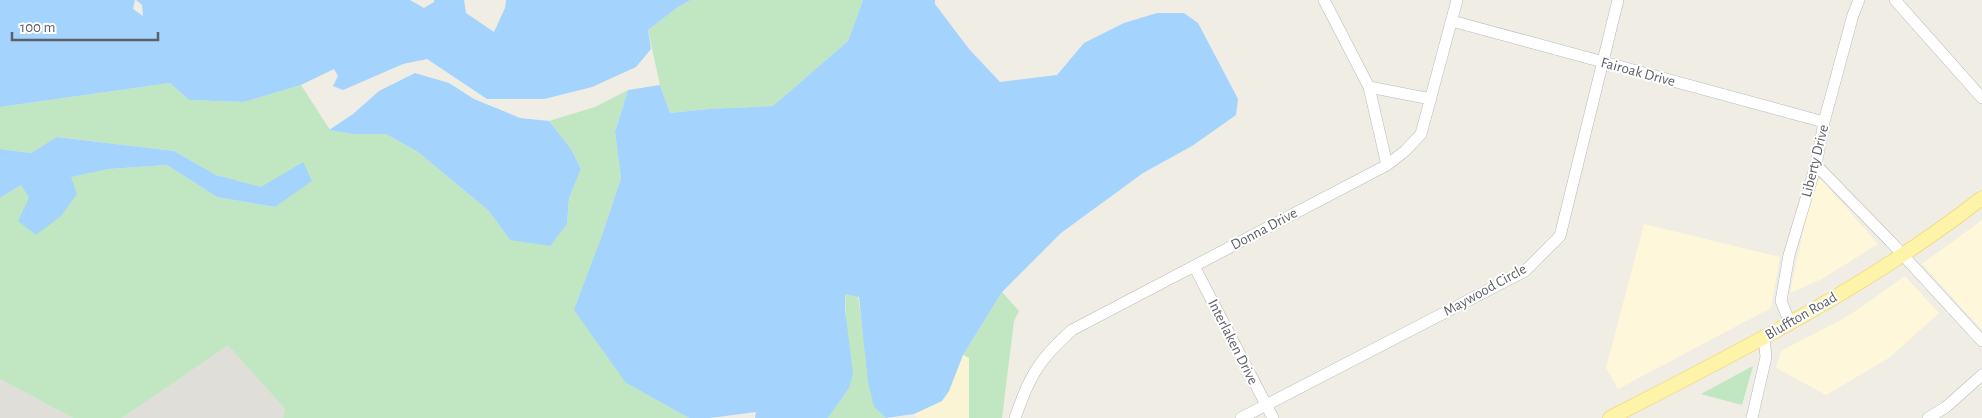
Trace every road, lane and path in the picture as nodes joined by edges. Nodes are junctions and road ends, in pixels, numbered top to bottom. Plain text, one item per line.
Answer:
1 (1324, 0) edge
2 (1457, 0) edge
3 (1618, 0) edge
4 (1859, 0) edge
5 (1895, 0) edge
6 (1452, 20) junction
7 (1603, 62) junction
8 (1369, 87) junction
9 (1982, 98) edge
10 (1431, 99) junction
11 (1824, 122) junction
12 (1387, 165) junction
13 (1816, 165) junction
14 (1982, 198) edge
15 (1902, 255) junction
16 (1194, 266) junction
17 (1790, 323) junction
18 (1764, 338) junction
19 (1982, 341) edge
20 (1982, 375) edge
21 (1266, 405) junction
22 (1015, 418) edge
23 (1240, 418) edge
24 (1273, 418) edge
25 (1610, 418) edge
26 (1752, 418) edge
27 (1928, 418) edge

1 - 8 street
2 - 6 street, Donna Drive
3 - 7 street, Maywood Circle
4 - 11 street, Liberty Drive
5 - 9 street
6 - 7 street, Fairoak Drive
6 - 10 street, Donna Drive
7 - 11 street, Fairoak Drive
7 - 21 street, Maywood Circle
8 - 10 street
8 - 12 street
10 - 12 street, Donna Drive
11 - 13 street, Liberty Drive
12 - 16 street, Donna Drive
13 - 15 street
13 - 17 street, Liberty Drive
14 - 15 main road, Bluffton Road
15 - 17 main road, Bluffton Road
15 - 19 street
16 - 21 street, Interlaken Drive
16 - 22 street, Donna Drive
17 - 18 main road, Bluffton Road
18 - 25 main road, Bluffton Road
18 - 26 street
20 - 27 street
21 - 23 street, Maywood Circle
21 - 24 street, Interlaken Drive

